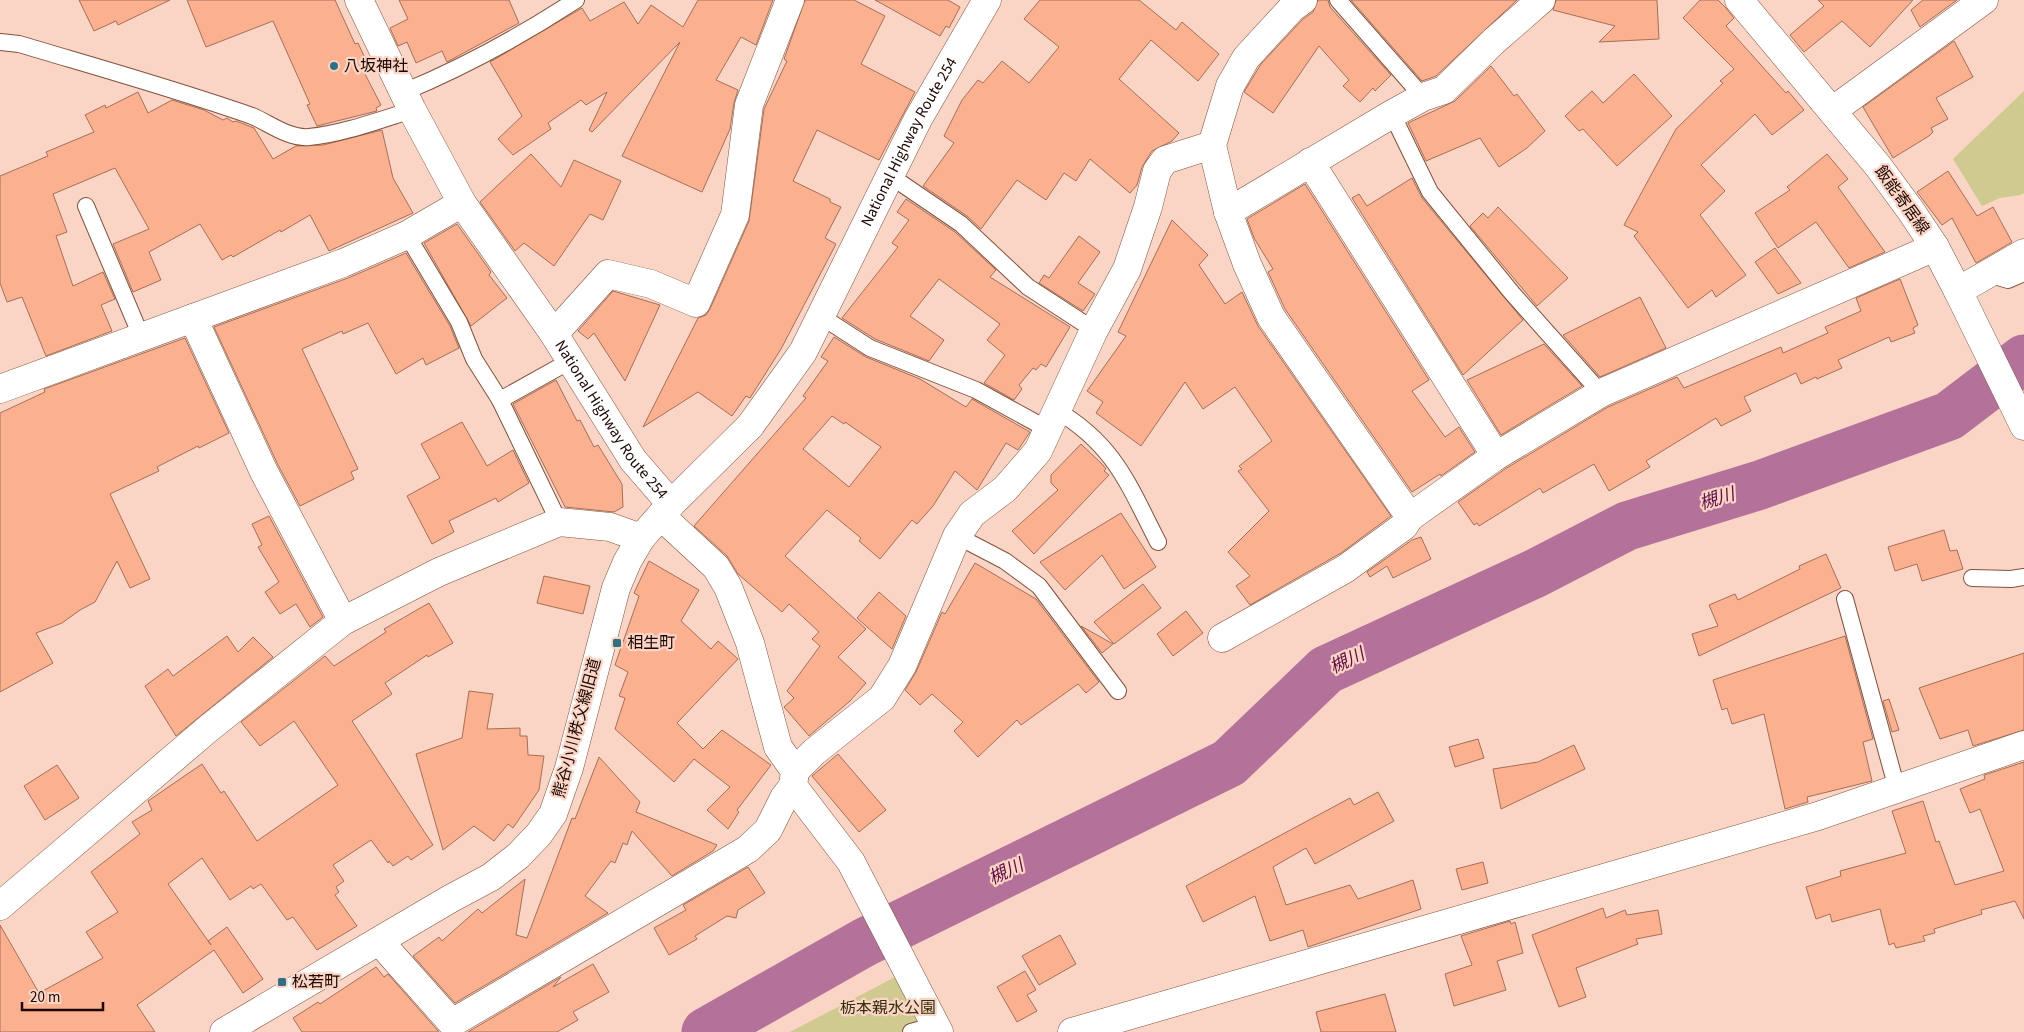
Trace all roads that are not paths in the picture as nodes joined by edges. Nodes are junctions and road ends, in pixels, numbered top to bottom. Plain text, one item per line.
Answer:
1 (360, 0) edge
2 (576, 0) edge
3 (790, 0) edge
4 (987, 0) edge
5 (1303, 0) edge
6 (1338, 0) edge
7 (1541, 0) edge
8 (1739, 0) edge
9 (1984, 0) edge
10 (0, 42) edge
11 (1423, 97) junction
12 (408, 101) junction
13 (1832, 111) junction
14 (1392, 114) junction
15 (1212, 145) junction
16 (1310, 162) junction
17 (889, 175) junction
18 (462, 203) junction
19 (86, 206) dead end
20 (1228, 212) junction
21 (407, 235) junction
22 (1935, 247) junction
23 (2024, 253) edge
24 (2024, 273) edge
25 (1988, 274) junction
26 (1958, 290) junction
27 (822, 317) junction
28 (193, 318) junction
29 (1094, 330) junction
30 (554, 334) junction
31 (141, 336) junction
32 (570, 361) junction
33 (0, 388) edge
34 (1602, 393) junction
35 (500, 400) junction
36 (1051, 420) junction
37 (2024, 426) edge
38 (1496, 456) junction
39 (666, 510) junction
40 (1410, 517) junction
41 (559, 522) junction
42 (957, 536) junction
43 (641, 538) junction
44 (1158, 542) dead end
45 (2024, 577) edge
46 (1972, 578) dead end
47 (1845, 599) dead end
48 (342, 621) junction
49 (1222, 638) dead end
50 (1118, 691) dead end
51 (2024, 744) edge
52 (794, 779) junction
53 (1897, 789) junction
54 (0, 906) edge
55 (379, 941) junction
56 (929, 1030) edge
57 (224, 1032) edge
58 (1072, 1032) edge

1 - 12 main road, National Highway Route 254
2 - 12 lane
3 - 30 main road
4 - 17 main road, National Highway Route 254
5 - 15 main road
6 - 11 lane
7 - 11 main road
8 - 13 main road, 飯能寄居線
9 - 13 main road
10 - 12 lane
11 - 14 main road
12 - 18 main road, National Highway Route 254
13 - 22 main road, 飯能寄居線
14 - 16 main road
14 - 34 lane
15 - 20 main road
15 - 29 main road
16 - 20 main road
16 - 38 main road
17 - 27 main road, National Highway Route 254
17 - 29 lane
18 - 21 main road
18 - 30 main road, National Highway Route 254
19 - 31 lane
20 - 40 main road
21 - 28 main road
21 - 35 lane
22 - 26 main road, 飯能寄居線
22 - 34 main road
23 - 25 main road
24 - 25 lane
25 - 26 main road
26 - 37 main road, 飯能寄居線
27 - 36 lane
27 - 39 main road, National Highway Route 254
28 - 31 main road
28 - 48 main road
29 - 36 main road
30 - 32 main road, National Highway Route 254
31 - 33 main road
32 - 35 lane
32 - 39 main road, National Highway Route 254
34 - 38 main road
35 - 41 lane
36 - 42 main road
36 - 44 lane
38 - 40 main road
39 - 43 main road, 熊谷小川秩父線旧道
39 - 52 main road
40 - 49 main road
41 - 43 main road
41 - 48 main road
42 - 50 lane
42 - 52 main road
43 - 55 main road, 熊谷小川秩父線旧道
45 - 46 lane
47 - 53 lane
48 - 54 main road
51 - 53 main road
52 - 55 main road
52 - 56 main road
53 - 58 main road
55 - 57 main road, 熊谷小川秩父線旧道

